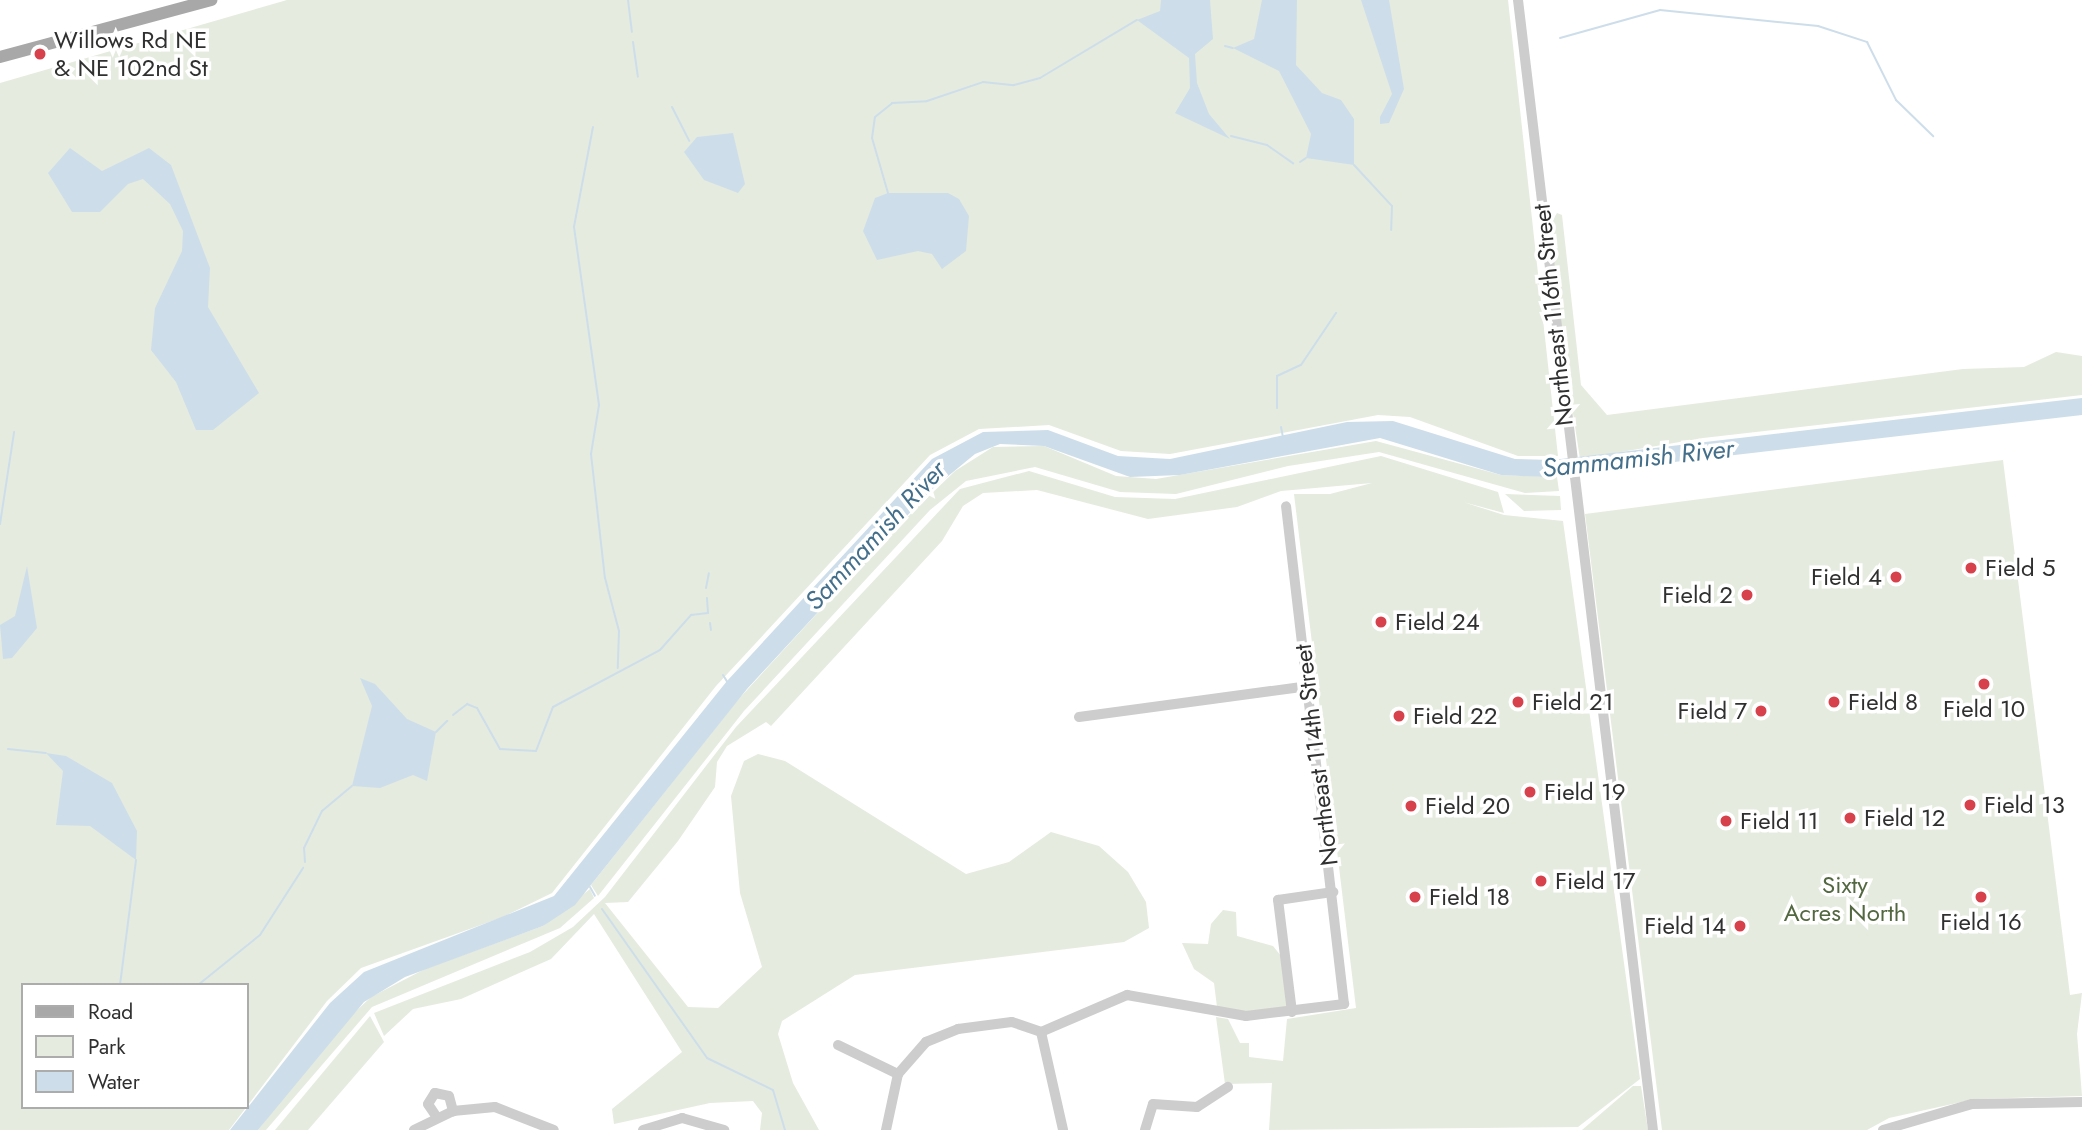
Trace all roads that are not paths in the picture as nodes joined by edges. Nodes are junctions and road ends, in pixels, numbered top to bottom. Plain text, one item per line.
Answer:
1 (211, 0) edge
2 (1518, 0) edge
3 (0, 57) edge
4 (1286, 506) dead end
5 (1307, 686) junction
6 (1079, 717) dead end
7 (1333, 892) junction
8 (1293, 1012) junction
9 (1041, 1032) junction
10 (838, 1045) dead end
11 (898, 1074) junction
12 (1228, 1087) dead end
13 (2082, 1102) edge
14 (453, 1111) junction
15 (436, 1116) junction
16 (414, 1130) edge
17 (554, 1130) edge
18 (643, 1130) edge
19 (724, 1130) edge
20 (886, 1130) edge
21 (1063, 1130) edge
22 (1145, 1130) edge
23 (1653, 1130) edge
24 (1883, 1130) edge

1 - 3 main road
2 - 23 street, Northeast 116th Street
4 - 5 street, Northeast 114th Street
5 - 6 street
5 - 7 street, Northeast 114th Street
7 - 8 street, Northeast 114th Street
7 - 8 street
8 - 9 street
9 - 11 street
9 - 21 street
10 - 11 street
11 - 20 street
12 - 22 street
13 - 24 street
14 - 15 street
14 - 15 street
14 - 17 street
15 - 16 street
18 - 19 street

